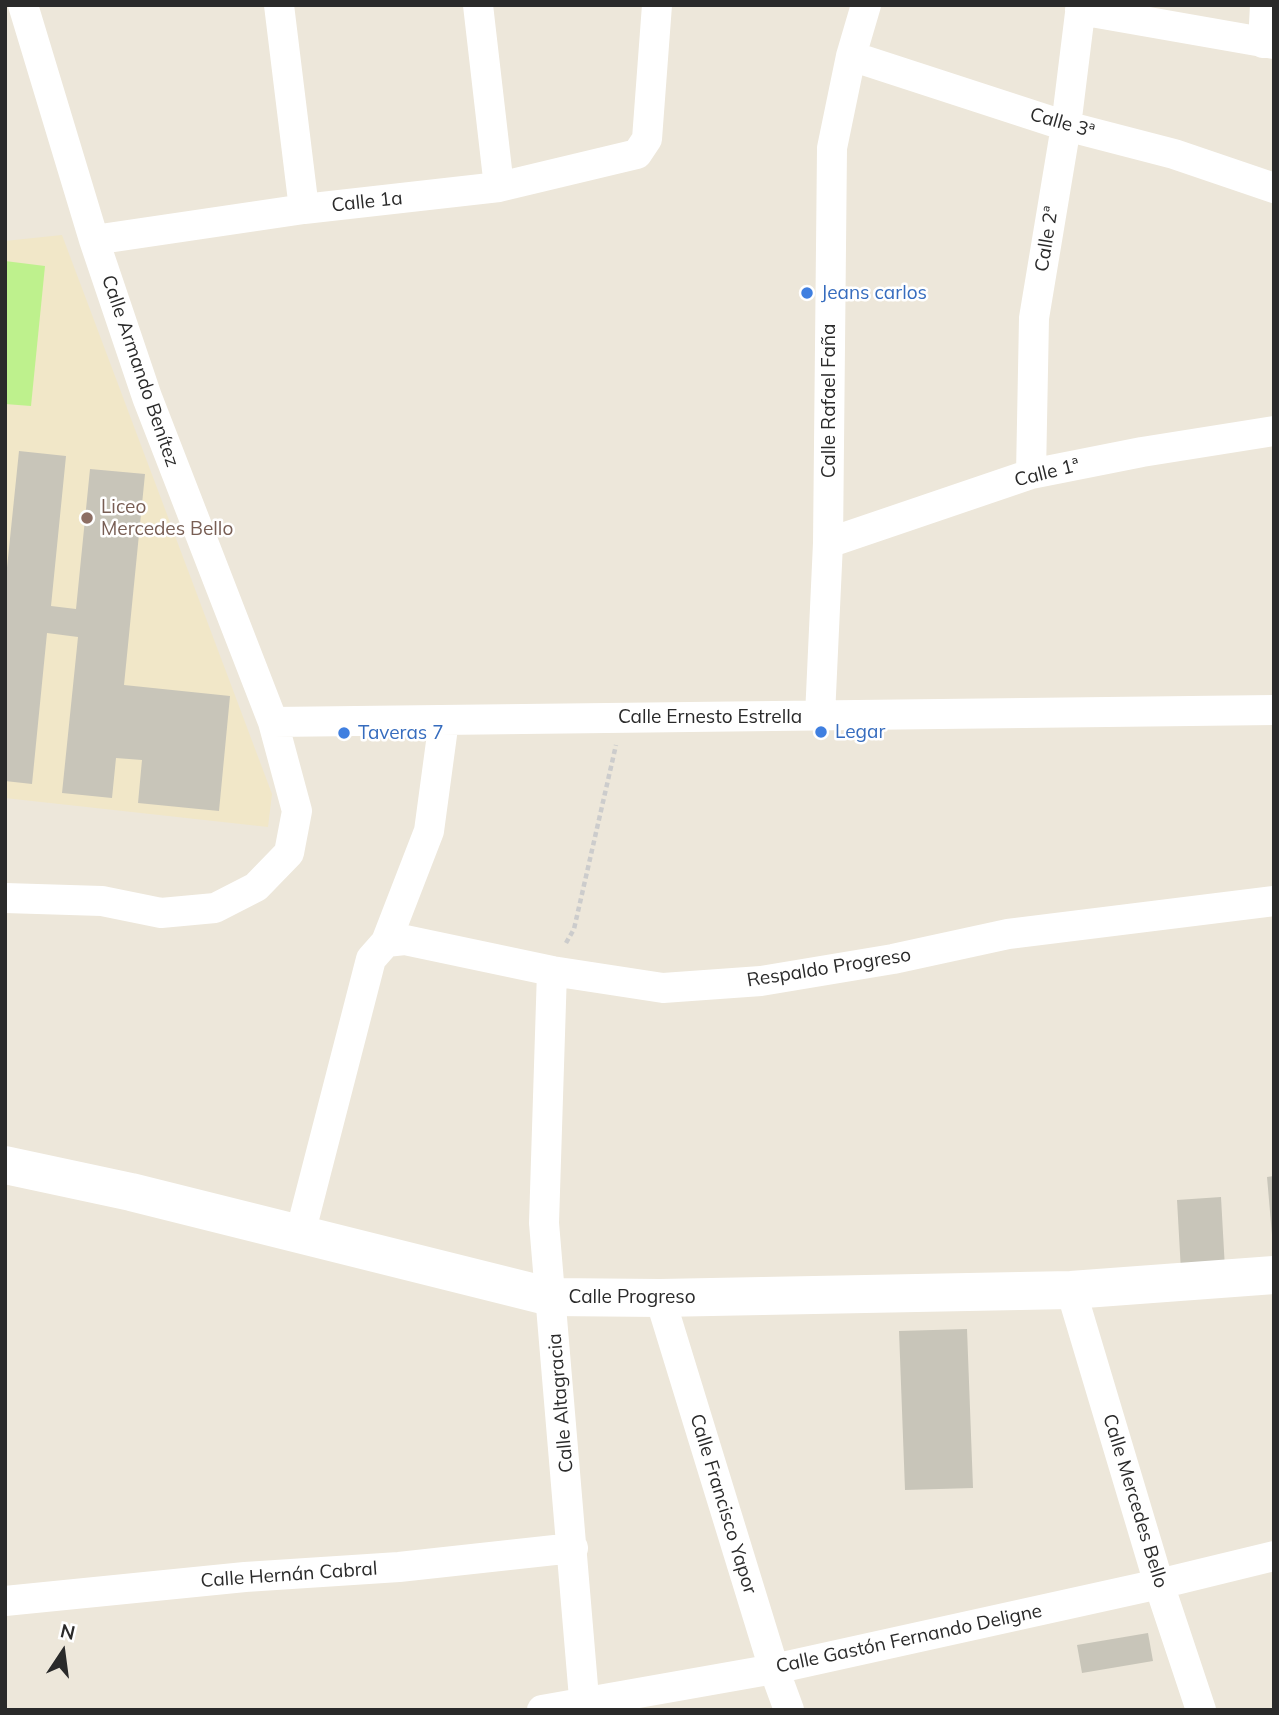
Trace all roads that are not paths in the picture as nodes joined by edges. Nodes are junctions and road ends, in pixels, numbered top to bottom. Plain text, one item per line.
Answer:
1 (23, 5) edge
2 (279, 5) edge
3 (478, 5) edge
4 (657, 5) edge
5 (866, 5) edge
6 (1265, 5) edge
7 (1081, 8) edge
8 (1268, 43) edge
9 (851, 56) junction
10 (1066, 126) junction
11 (499, 187) junction
12 (1274, 188) edge
13 (304, 209) junction
14 (94, 240) junction
15 (1274, 431) edge
16 (1031, 474) junction
17 (828, 543) junction
18 (1274, 710) edge
19 (820, 716) junction
20 (444, 720) junction
21 (273, 722) junction
22 (5, 898) edge
23 (1274, 901) edge
24 (386, 942) junction
25 (552, 971) junction
26 (5, 1165) edge
27 (300, 1234) junction
28 (1274, 1275) edge
29 (1072, 1290) junction
30 (551, 1297) junction
31 (660, 1298) junction
32 (573, 1548) junction
33 (1274, 1556) edge
34 (1160, 1584) junction
35 (5, 1601) edge
36 (774, 1669) junction
37 (585, 1707) edge
38 (542, 1710) edge
39 (789, 1710) edge
40 (1200, 1710) edge

1 - 14 street, Calle Armando Benítez
2 - 13 street
3 - 11 street
4 - 11 street, Calle 1a
5 - 9 street, Calle Rafael Faña
6 - 8 street
7 - 8 street
7 - 10 street, Calle 2ª
9 - 10 street, Calle 3ª
9 - 17 street, Calle Rafael Faña
10 - 12 street, Calle 3ª
10 - 16 street, Calle 2ª
11 - 13 street, Calle 1a
13 - 14 street, Calle 1a
14 - 21 street, Calle Armando Benítez
15 - 16 street, Calle 1ª
16 - 17 street, Calle 1ª
17 - 19 street, Calle Rafael Faña
18 - 19 street, Calle Ernesto Estrella
19 - 20 street, Calle Ernesto Estrella
20 - 21 street, Calle Ernesto Estrella
20 - 24 street
21 - 22 street, Calle Armando Benítez
23 - 25 street, Respaldo Progreso
24 - 25 street, Respaldo Progreso
24 - 27 street
25 - 30 street, Calle Altagracia
26 - 27 street, Calle Progreso
27 - 30 street, Calle Progreso
28 - 29 street, Calle Progreso
29 - 31 street, Calle Progreso
29 - 34 street, Calle Mercedes Bello
30 - 31 street, Calle Progreso
30 - 32 street, Calle Altagracia
31 - 36 street, Calle Francisco Yapor
32 - 35 street, Calle Hernán Cabral
32 - 37 street, Calle Altagracia
33 - 34 street, Calle Gastón Fernando Deligne
34 - 36 street, Calle Gastón Fernando Deligne
34 - 40 street, Calle Mercedes Bello
36 - 37 street, Calle Gastón Fernando Deligne
36 - 39 street, Calle Francisco Yapor
37 - 38 street, Calle Gastón Fernando Deligne

